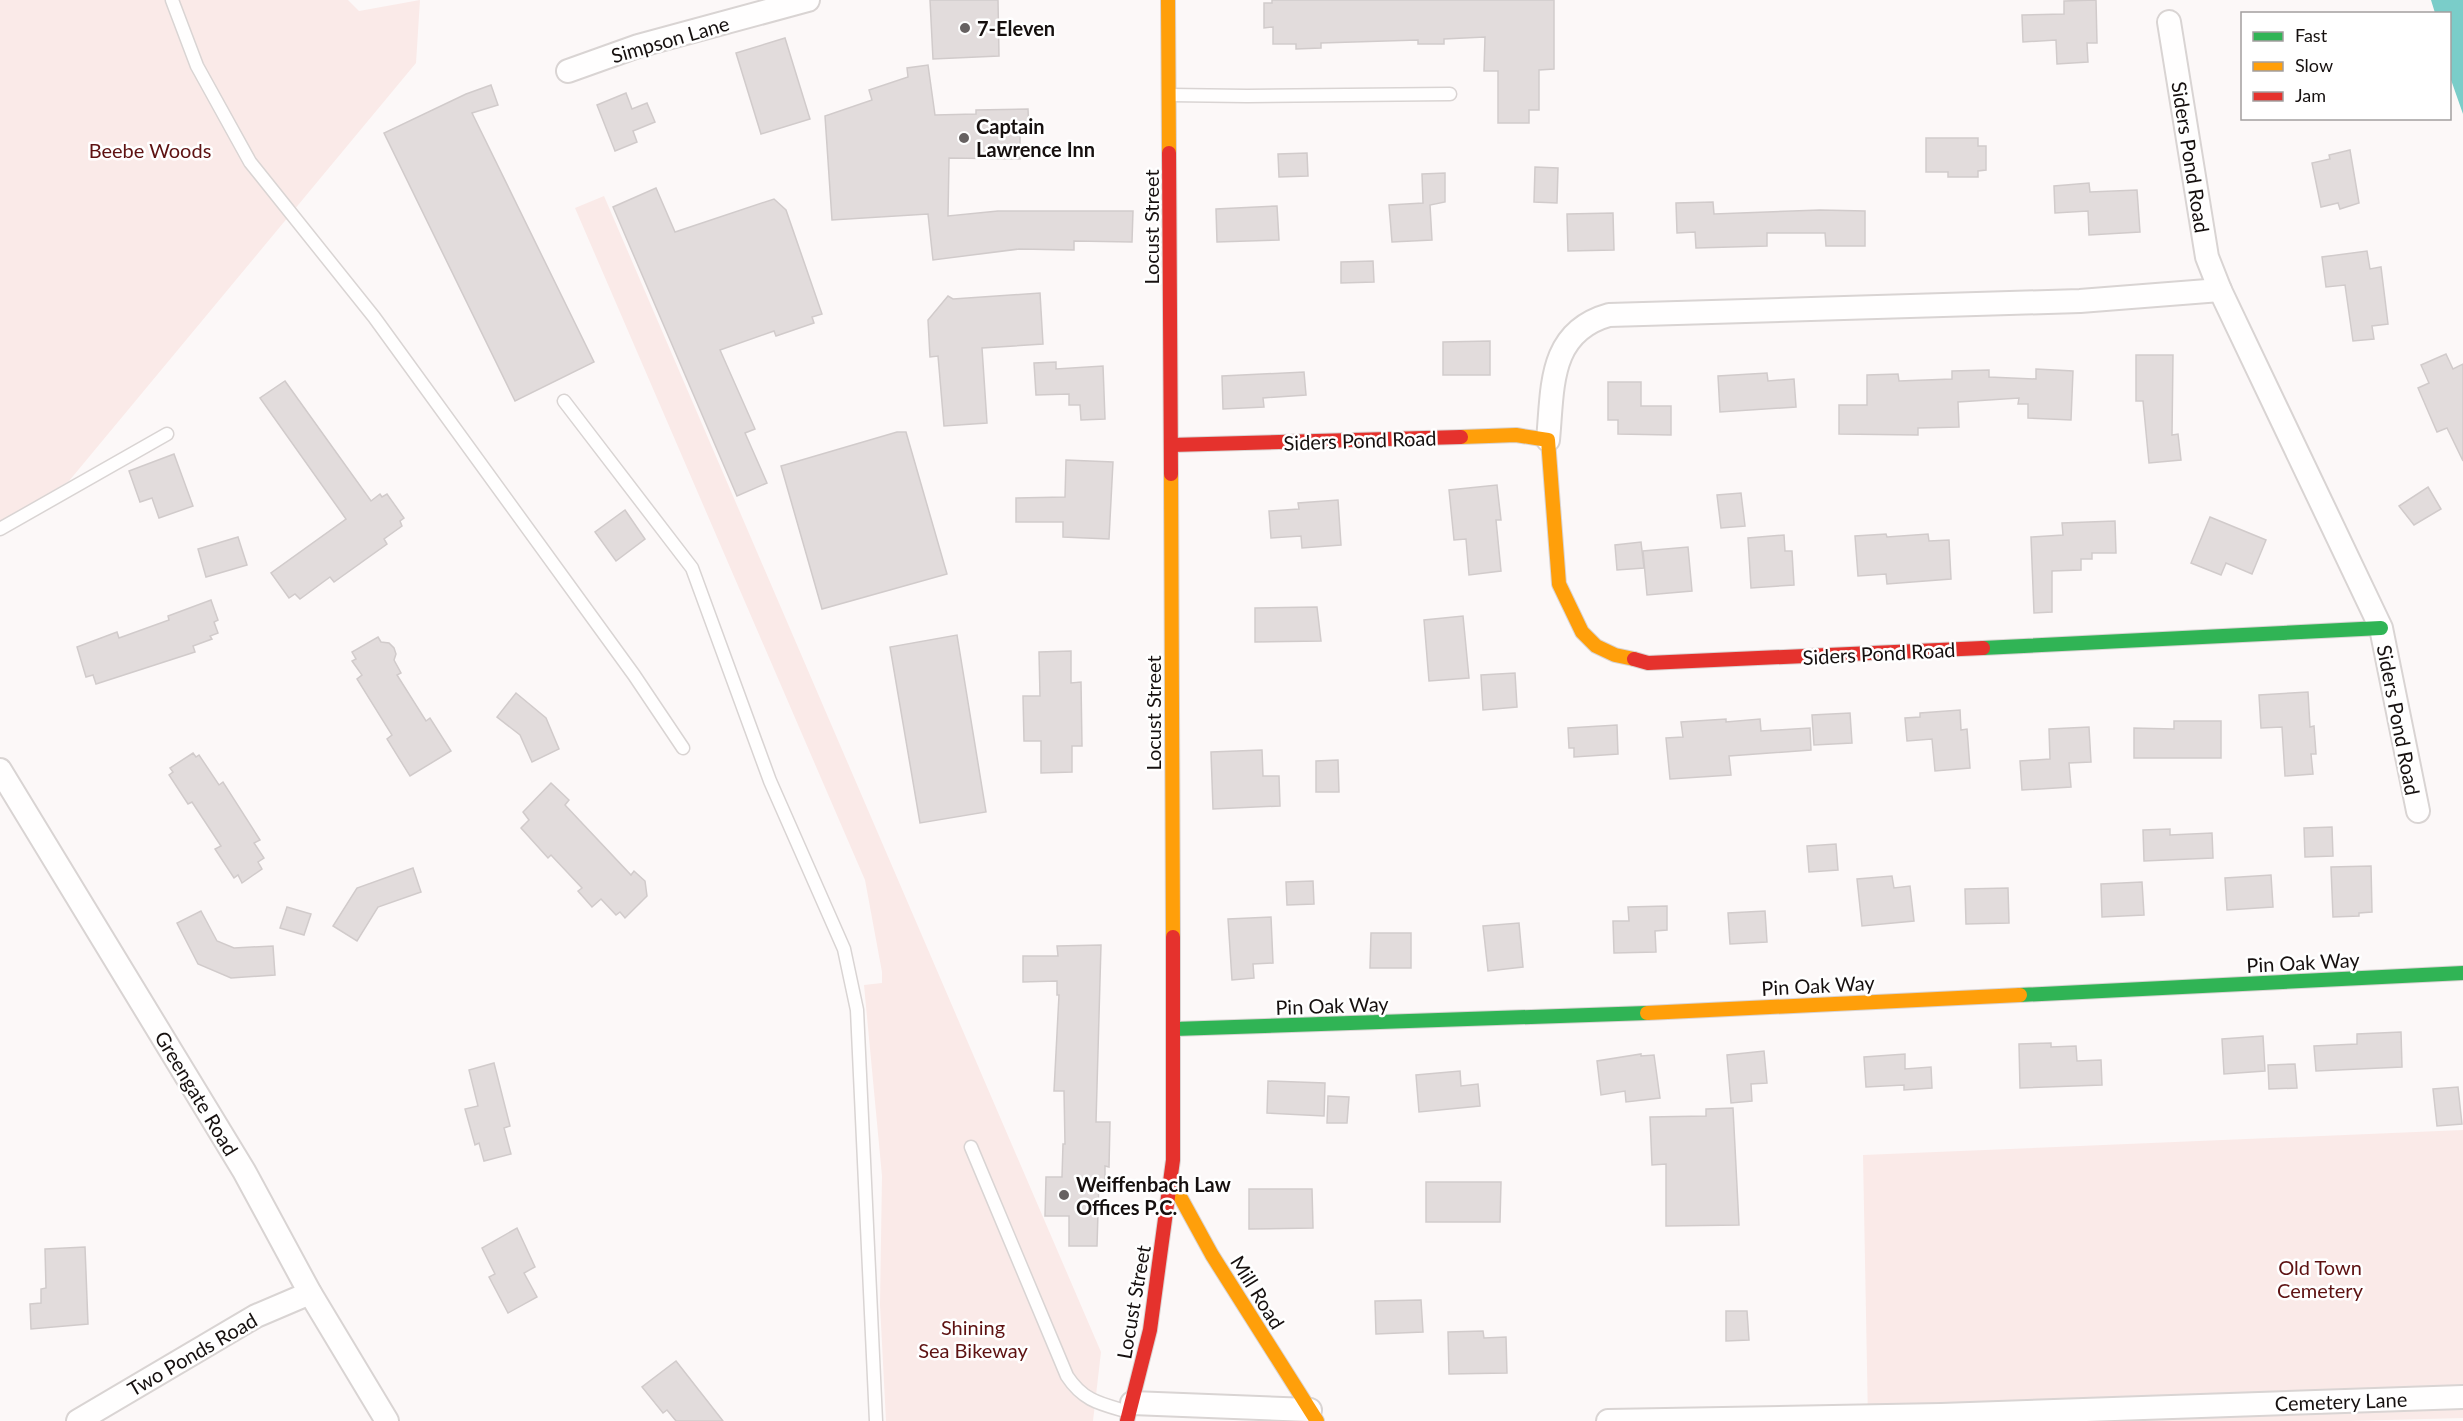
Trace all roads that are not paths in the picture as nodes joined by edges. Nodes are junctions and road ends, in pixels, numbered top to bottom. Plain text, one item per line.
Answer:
1 (172, 0) edge
2 (808, 0) edge
3 (1168, 0) edge
4 (2169, 22) dead end
5 (568, 71) dead end
6 (1170, 94) junction
7 (1450, 94) dead end
8 (2220, 290) junction
9 (564, 401) dead end
10 (167, 434) dead end
11 (1548, 440) junction
12 (1171, 445) junction
13 (0, 529) edge
14 (2381, 628) junction
15 (683, 748) dead end
16 (0, 770) edge
17 (2418, 811) dead end
18 (2463, 973) edge
19 (1174, 1029) junction
20 (971, 1147) dead end
21 (1172, 1180) junction
22 (310, 1293) junction
23 (2463, 1397) edge
24 (1130, 1412) edge
25 (1313, 1416) edge
26 (78, 1421) edge
27 (387, 1421) edge
28 (876, 1421) edge
29 (1608, 1421) edge

1 - 15 lane
2 - 5 street, Simpson Lane
3 - 6 main road, Locust Street
4 - 8 street, Siders Pond Road
6 - 7 lane
6 - 12 main road, Locust Street
8 - 11 street, Siders Pond Road
8 - 14 street, Siders Pond Road
9 - 28 lane
10 - 13 lane
11 - 12 main road, Siders Pond Road
11 - 14 main road, Siders Pond Road
12 - 19 main road, Locust Street
14 - 17 street, Siders Pond Road
16 - 22 street, Greengate Road
18 - 19 main road, Pin Oak Way
19 - 21 main road, Locust Street
20 - 24 lane
21 - 24 main road, Locust Street
21 - 25 main road, Mill Road
22 - 26 street, Two Ponds Road
22 - 27 street, Greengate Road
23 - 29 street, Cemetery Lane
24 - 25 street

